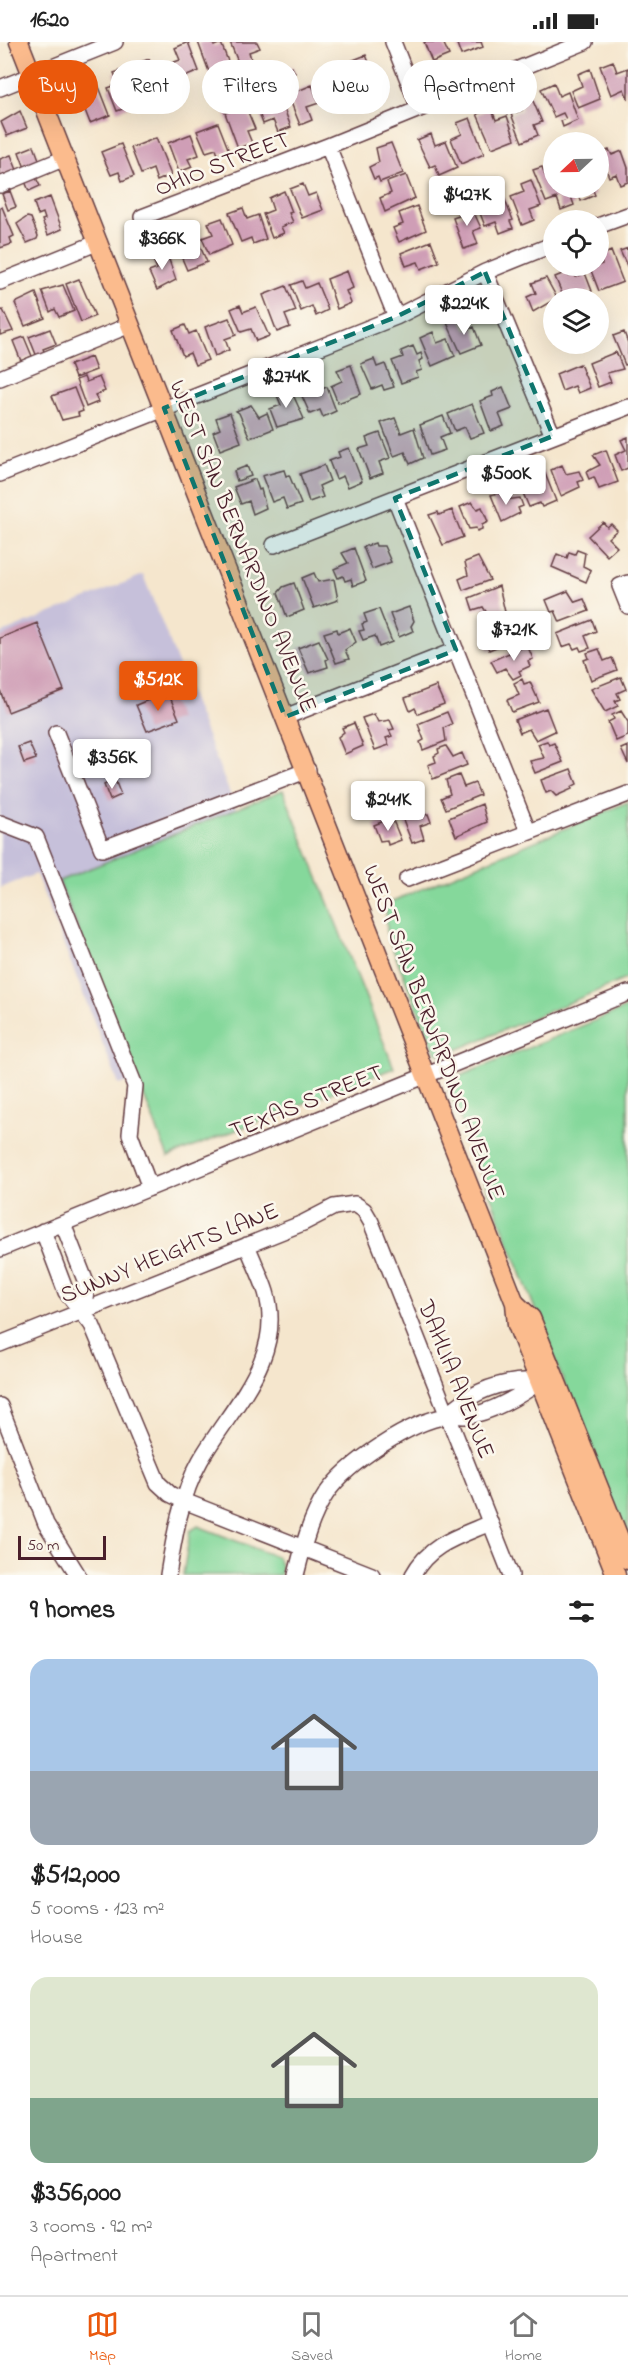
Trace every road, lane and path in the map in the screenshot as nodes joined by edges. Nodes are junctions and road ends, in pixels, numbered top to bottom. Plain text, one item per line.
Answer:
1 (19, 42) edge
2 (115, 42) edge
3 (393, 42) edge
4 (585, 42) edge
5 (27, 60) edge
6 (70, 60) edge
7 (537, 61) edge
8 (402, 65) edge
9 (18, 81) edge
10 (0, 88) edge
11 (48, 114) edge
12 (405, 114) edge
13 (328, 146) junction
14 (65, 158) junction
15 (0, 185) edge
16 (628, 215) edge
17 (142, 217) dead end
18 (609, 222) edge
19 (99, 242) junction
20 (543, 248) edge
21 (485, 272) junction
22 (0, 282) edge
23 (396, 316) junction
24 (130, 325) junction
25 (0, 378) edge
26 (628, 407) edge
27 (164, 408) junction
28 (553, 436) junction
29 (0, 474) edge
30 (395, 498) junction
31 (274, 546) dead end
32 (628, 583) edge
33 (628, 606) edge
34 (456, 650) junction
35 (285, 717) junction
36 (56, 733) dead end
37 (308, 770) junction
38 (628, 794) edge
39 (0, 823) edge
40 (528, 831) junction
41 (407, 879) dead end
42 (628, 993) edge
43 (425, 1078) junction
44 (150, 1188) junction
45 (355, 1204) joint
46 (63, 1224) junction
47 (43, 1231) junction
48 (247, 1245) junction
49 (0, 1250) edge
50 (515, 1303) junction
51 (83, 1311) junction
52 (0, 1344) edge
53 (540, 1381) junction
54 (0, 1406) edge
55 (447, 1416) junction
56 (602, 1495) junction
57 (183, 1501) junction
58 (490, 1523) junction
59 (302, 1550) junction
60 (628, 1560) edge
61 (78, 1575) edge
62 (168, 1575) edge
63 (296, 1575) edge
64 (372, 1575) edge
65 (413, 1575) edge
66 (511, 1575) edge
67 (616, 1575) edge

1 - 5 main road, WEST SAN BERNARDINO AVENUE
2 - 6 street
3 - 8 street
4 - 7 street, OHIO STREET
9 - 10 street
11 - 14 main road, WEST SAN BERNARDINO AVENUE
12 - 13 street, OHIO STREET
13 - 17 street, OHIO STREET
13 - 23 street
14 - 15 street
14 - 19 main road, WEST SAN BERNARDINO AVENUE
16 - 18 street
19 - 22 street
19 - 24 main road, WEST SAN BERNARDINO AVENUE
20 - 21 street
21 - 23 street
21 - 28 street
23 - 27 street
24 - 25 street
24 - 27 main road, WEST SAN BERNARDINO AVENUE
26 - 28 street
27 - 29 street
27 - 35 main road, WEST SAN BERNARDINO AVENUE
28 - 30 street
30 - 31 street
30 - 34 street
32 - 33 street
34 - 35 street
34 - 40 street
35 - 37 main road, WEST SAN BERNARDINO AVENUE
36 - 37 street
37 - 43 main road, WEST SAN BERNARDINO AVENUE
38 - 40 street
39 - 44 street
40 - 41 street
42 - 43 street, TEXAS STREET
43 - 44 street, TEXAS STREET
43 - 50 main road, WEST SAN BERNARDINO AVENUE
44 - 46 street, TEXAS STREET
45 - 48 street, SUNNY HEIGHTS LANE
45 - 55 street, DAHLIA AVENUE
46 - 47 street, TEXAS STREET
46 - 51 street
47 - 49 street, TEXAS STREET
47 - 51 street
48 - 51 street, SUNNY HEIGHTS LANE
48 - 57 street
50 - 53 main road, WEST SAN BERNARDINO AVENUE
50 - 56 main road, WEST SAN BERNARDINO AVENUE
51 - 52 street, SUNNY HEIGHTS LANE
51 - 57 street
53 - 55 street
53 - 56 main road
53 - 67 main road, WEST SAN BERNARDINO AVENUE
54 - 61 street
55 - 58 street, DAHLIA AVENUE
55 - 59 street
56 - 60 main road, WEST SAN BERNARDINO AVENUE
57 - 59 street
57 - 62 street
58 - 65 street
58 - 66 street, DAHLIA AVENUE
59 - 63 street
59 - 64 street

